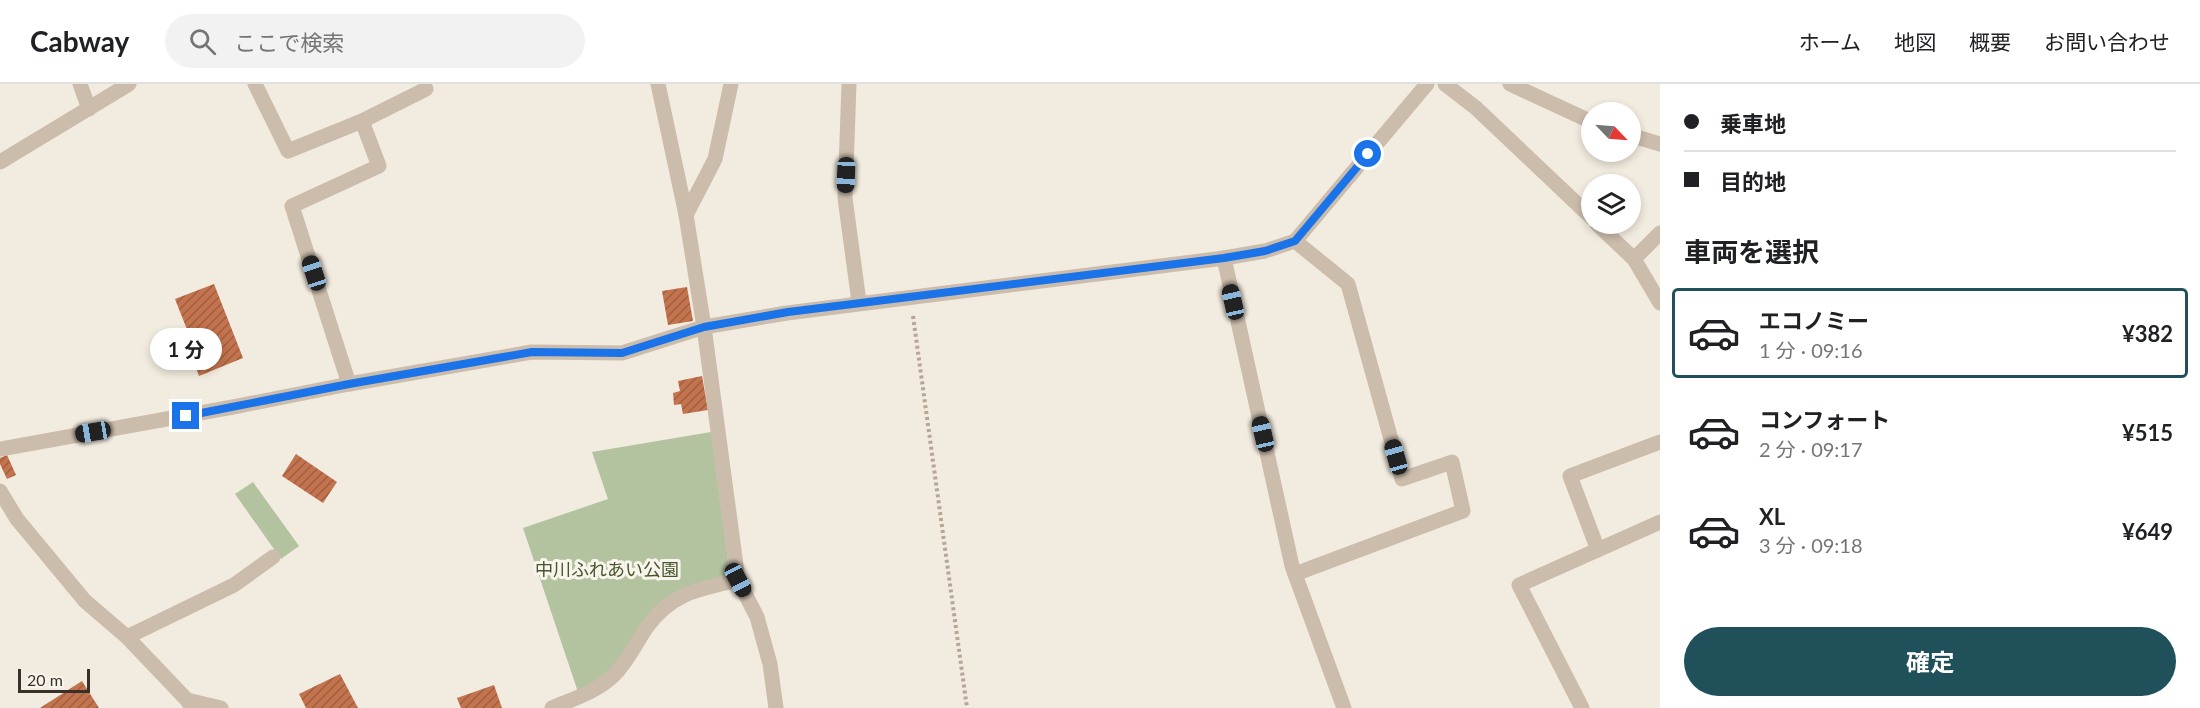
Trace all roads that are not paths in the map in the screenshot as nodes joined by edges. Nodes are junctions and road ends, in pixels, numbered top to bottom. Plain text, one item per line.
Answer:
1 (80, 84) edge
2 (129, 84) edge
3 (255, 84) edge
4 (658, 84) edge
5 (731, 84) edge
6 (849, 84) edge
7 (1427, 84) edge
8 (1445, 84) edge
9 (1510, 84) edge
10 (426, 89) dead end
11 (89, 109) junction
12 (1581, 117) edge
13 (362, 121) junction
14 (1641, 138) edge
15 (1660, 144) edge
16 (0, 162) edge
17 (1581, 208) edge
18 (686, 215) junction
19 (1660, 233) edge
20 (1608, 234) edge
21 (1295, 241) junction
22 (1224, 258) junction
23 (1634, 259) junction
24 (859, 302) junction
25 (1660, 303) edge
26 (704, 327) junction
27 (349, 384) junction
28 (1660, 442) edge
29 (0, 449) edge
30 (0, 491) edge
31 (1660, 523) edge
32 (1598, 550) junction
33 (273, 557) dead end
34 (1295, 574) junction
35 (738, 580) junction
36 (127, 637) junction
37 (190, 704) edge
38 (221, 708) edge
39 (552, 708) edge
40 (776, 708) edge
41 (1344, 708) edge
42 (1582, 708) edge

1 - 11 street
2 - 11 street
3 - 13 street
4 - 18 street
5 - 18 street
6 - 24 street
7 - 21 street
8 - 17 street
9 - 12 street
10 - 13 street
11 - 16 street
13 - 27 street
14 - 15 street
18 - 26 street
19 - 23 street
20 - 23 street
21 - 22 street
21 - 34 street
22 - 24 street
22 - 34 street
23 - 25 street
24 - 26 street
26 - 27 street
26 - 35 street
27 - 29 street
28 - 32 street
30 - 36 street
31 - 32 street
32 - 42 street
33 - 36 street
34 - 41 street
35 - 39 street
35 - 40 street
36 - 37 street
37 - 38 street

